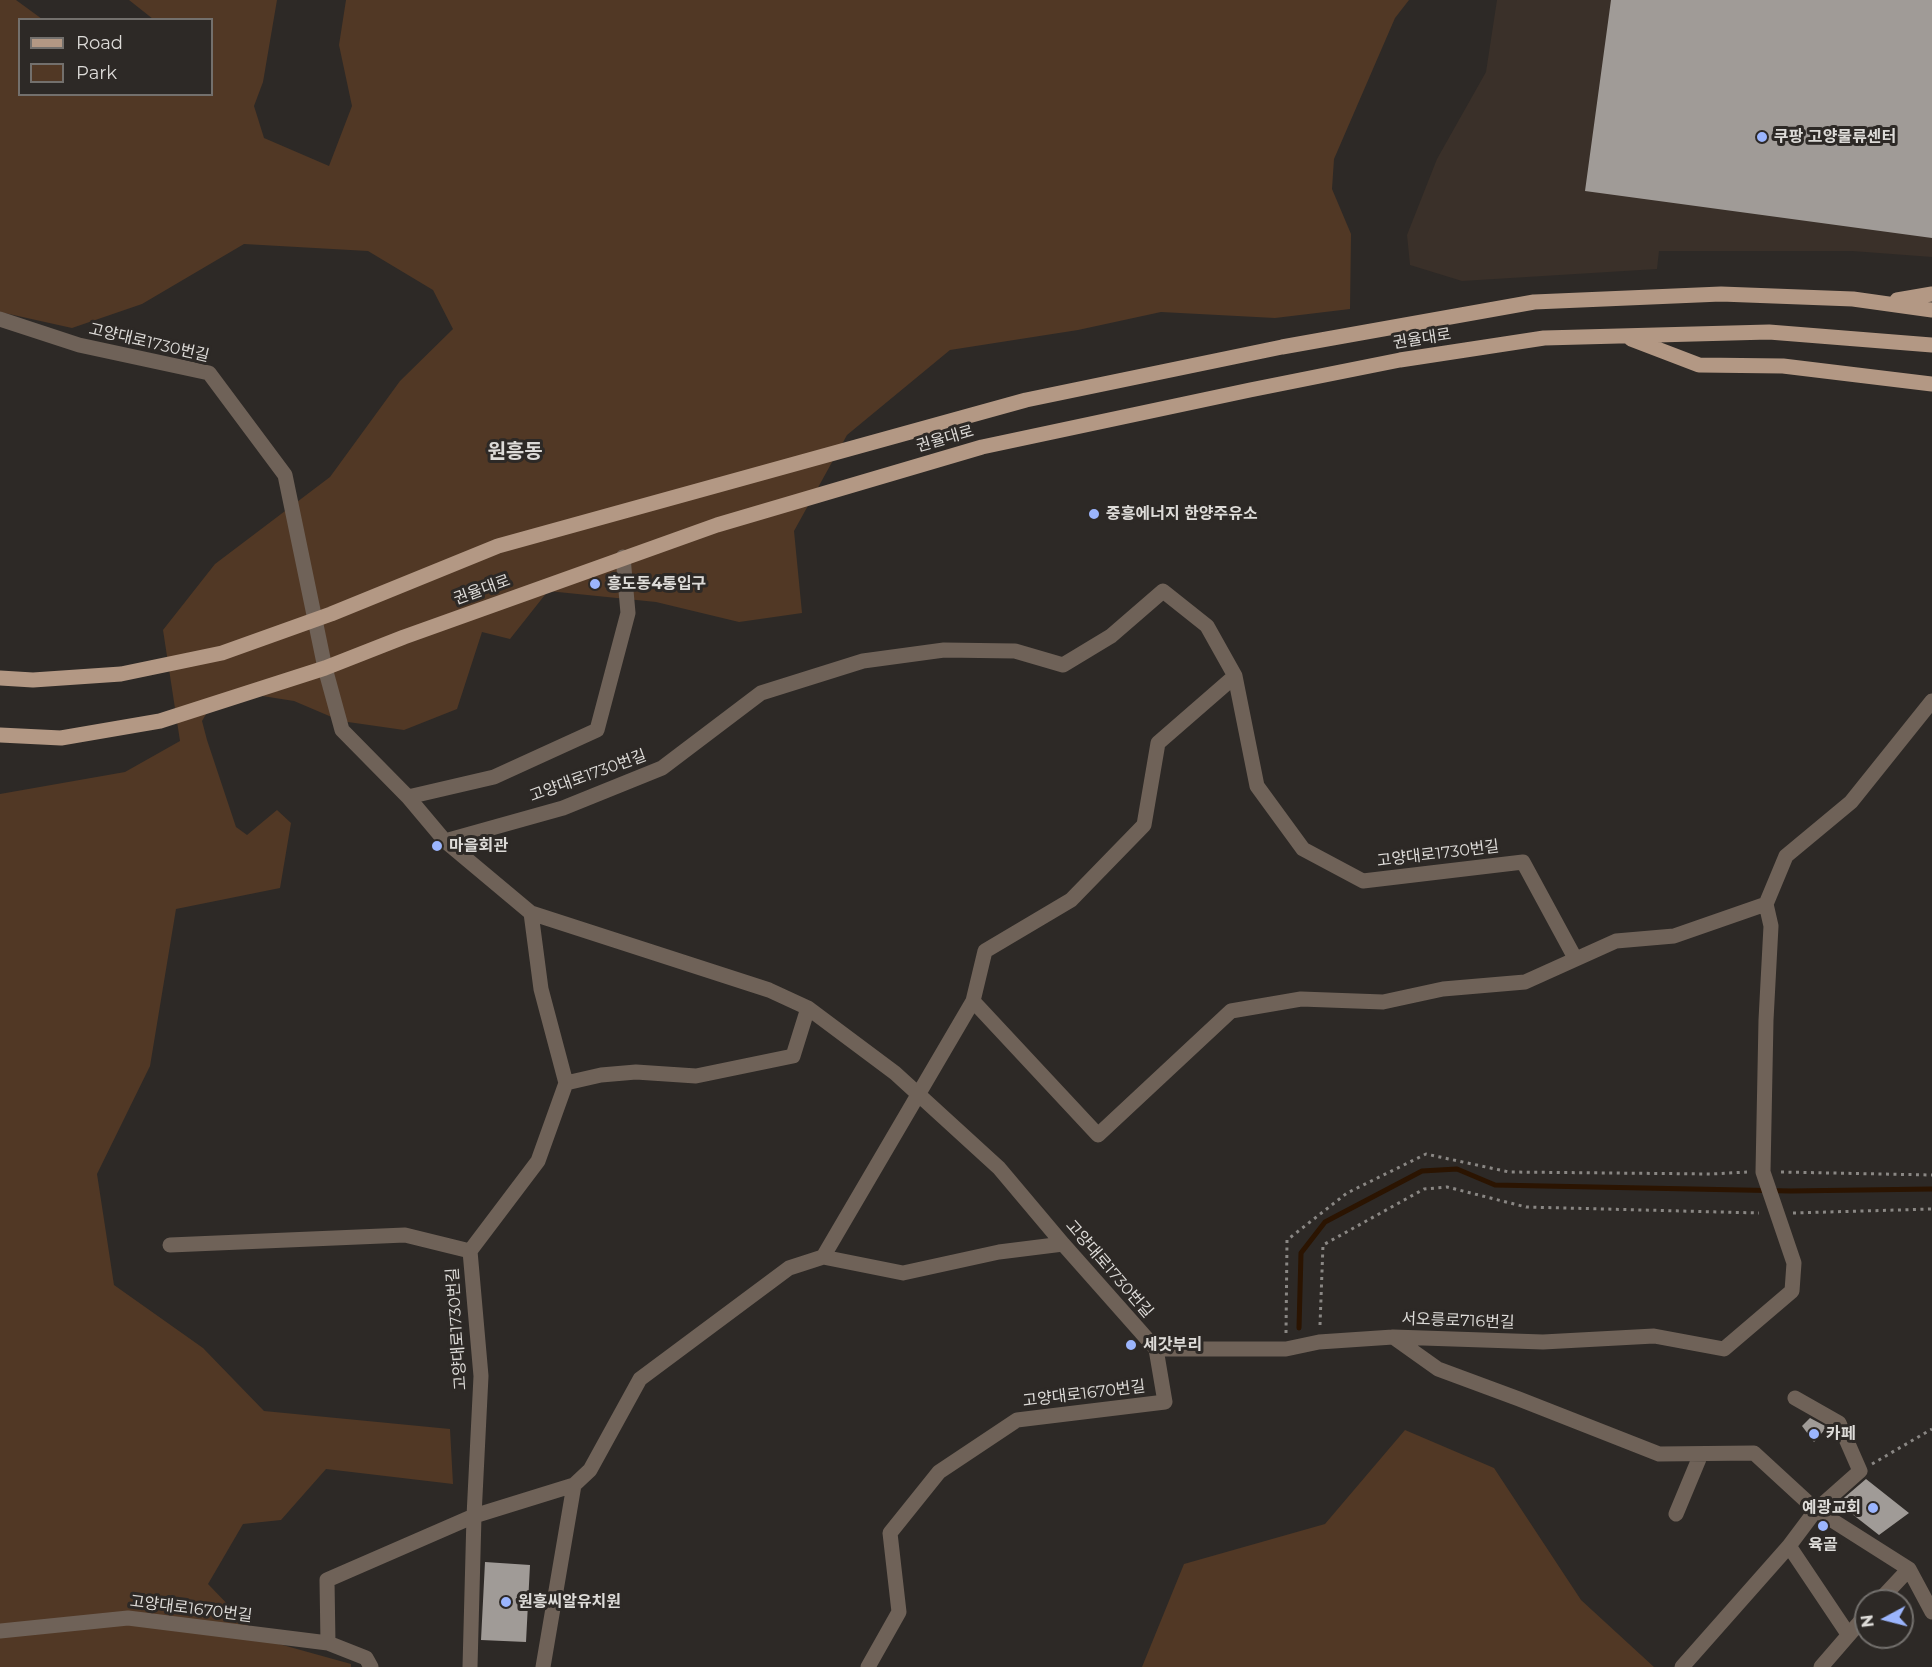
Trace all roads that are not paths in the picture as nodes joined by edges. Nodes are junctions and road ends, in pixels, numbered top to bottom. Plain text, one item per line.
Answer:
1 (1932, 294) edge
2 (1882, 303) junction
3 (1932, 310) edge
4 (0, 319) edge
5 (1623, 336) junction
6 (1932, 345) edge
7 (1932, 384) edge
8 (622, 557) junction
9 (315, 620) junction
10 (325, 668) junction
11 (1235, 676) junction
12 (0, 678) edge
13 (1932, 701) edge
14 (0, 735) edge
15 (408, 797) junction
16 (445, 841) junction
17 (1766, 904) junction
18 (531, 913) junction
19 (1575, 958) junction
20 (973, 1001) junction
21 (808, 1008) junction
22 (566, 1083) junction
23 (920, 1093) junction
24 (1063, 1244) junction
25 (171, 1245) dead end
26 (470, 1251) junction
27 (823, 1257) junction
28 (1393, 1337) junction
29 (1156, 1350) junction
30 (1795, 1398) dead end
31 (1701, 1454) junction
32 (574, 1485) junction
33 (1816, 1510) junction
34 (1676, 1514) dead end
35 (474, 1516) junction
36 (1789, 1546) junction
37 (1909, 1569) junction
38 (1890, 1589) edge
39 (1932, 1612) edge
40 (1854, 1628) edge
41 (0, 1631) edge
42 (1848, 1634) junction
43 (328, 1643) junction
44 (371, 1667) edge
45 (470, 1667) edge
46 (543, 1667) edge
47 (868, 1667) edge
48 (1682, 1667) edge
49 (1821, 1667) edge

1 - 2 main road
2 - 3 main road, 권율대로
2 - 9 main road, 권율대로
4 - 9 street, 고양대로1730번길
5 - 6 main road, 권율대로
5 - 7 main road
5 - 8 main road, 권율대로
8 - 10 main road, 권율대로
8 - 15 street, 고양대로1730번길
9 - 10 street, 고양대로1730번길
9 - 12 main road, 권율대로
10 - 14 main road, 권율대로
10 - 15 street, 고양대로1730번길
11 - 16 street, 고양대로1730번길
11 - 19 street, 고양대로1730번길
11 - 20 street
13 - 17 street
15 - 16 street, 고양대로1730번길
16 - 18 street, 고양대로1730번길
17 - 19 street
17 - 28 street, 서오릉로716번길
18 - 21 street, 고양대로1730번길
18 - 22 street
19 - 20 street
20 - 23 street
21 - 22 street
21 - 23 street, 고양대로1730번길
22 - 26 street, 고양대로1730번길
23 - 24 street, 고양대로1730번길
23 - 27 street
24 - 27 street
24 - 29 street, 고양대로1730번길
25 - 26 street
26 - 35 street, 고양대로1730번길
27 - 32 street
28 - 29 street
28 - 31 street, 서오릉로716번길
29 - 47 street, 고양대로1670번길
30 - 33 street
31 - 33 street, 서오릉로716번길
31 - 34 street
32 - 35 street
32 - 46 street
33 - 36 street
33 - 37 street, 서오릉로716번길
35 - 43 street
35 - 45 street, 고양대로1730번길
36 - 42 street
36 - 48 street
37 - 38 street
37 - 39 street, 서오릉로716번길
40 - 42 street
41 - 43 street, 고양대로1670번길
42 - 49 street
43 - 44 street, 고양대로1670번길

